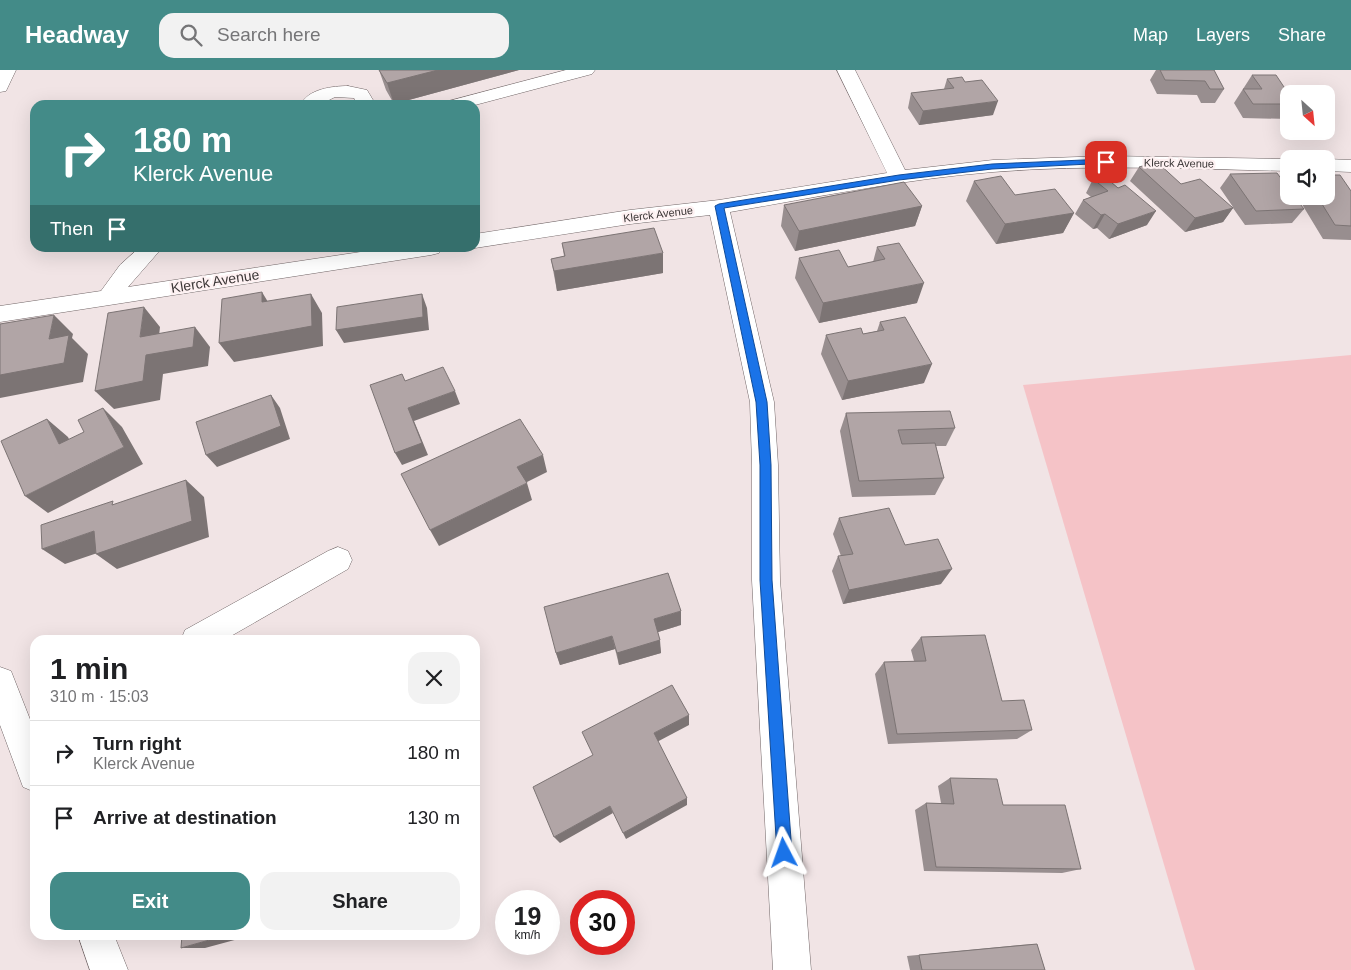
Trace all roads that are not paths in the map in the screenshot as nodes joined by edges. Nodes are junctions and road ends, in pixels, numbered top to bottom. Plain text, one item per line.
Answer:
1 (7, 70) edge
2 (586, 70) edge
3 (846, 70) edge
4 (0, 87) edge
5 (314, 100) edge
6 (365, 100) edge
7 (474, 100) edge
8 (1280, 165) edge
9 (1335, 166) edge
10 (1351, 166) edge
11 (899, 177) junction
12 (719, 206) junction
13 (480, 240) edge
14 (147, 252) edge
15 (376, 252) edge
16 (308, 257) edge
17 (108, 297) junction
18 (0, 314) edge
19 (338, 560) dead end
20 (205, 635) edge
21 (0, 682) edge
22 (28, 734) edge
23 (98, 940) edge
24 (109, 970) edge
25 (792, 970) edge

1 - 4 street
2 - 7 street
3 - 11 street
5 - 6 street
8 - 11 street, Klerck Avenue
9 - 10 street
11 - 12 street, Klerck Avenue
12 - 13 street, Klerck Avenue
12 - 25 street
14 - 17 street
15 - 16 street, Klerck Avenue
16 - 17 street, Klerck Avenue
17 - 18 street, Klerck Avenue
19 - 20 street
21 - 22 street
23 - 24 street

